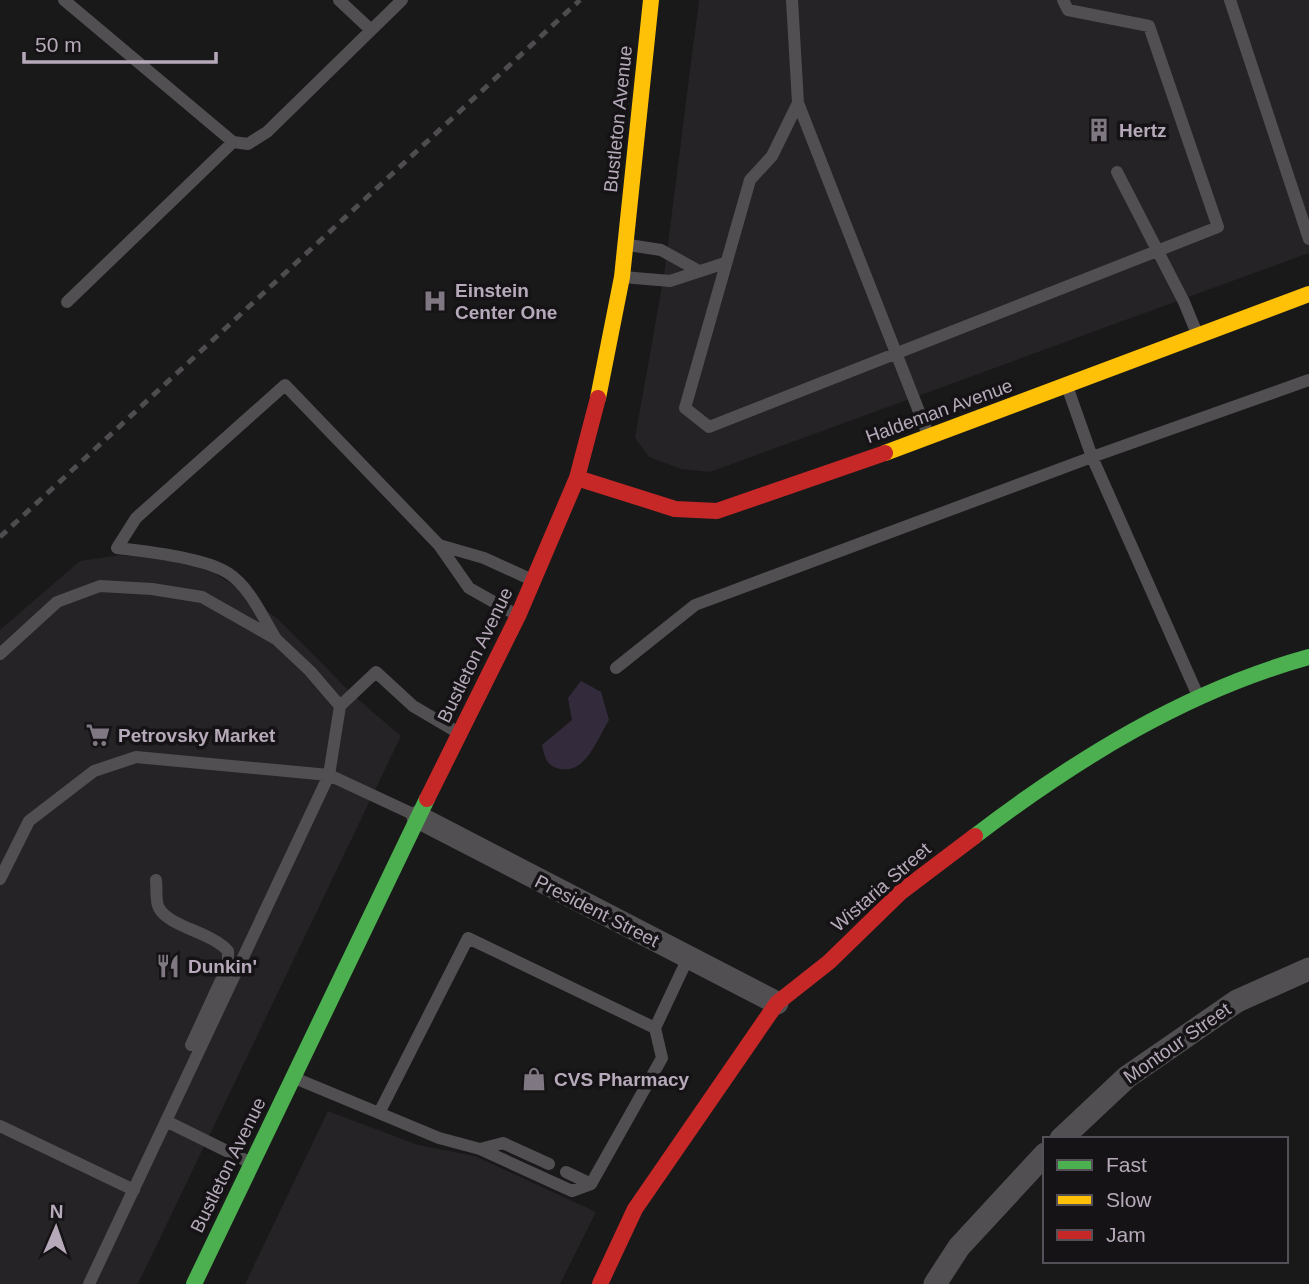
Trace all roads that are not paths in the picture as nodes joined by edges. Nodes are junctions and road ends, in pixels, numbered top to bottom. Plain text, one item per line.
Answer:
1 (64, 0) edge
2 (339, 0) edge
3 (402, 0) edge
4 (651, 0) edge
5 (792, 0) edge
6 (1063, 0) edge
7 (1230, 0) edge
8 (371, 30) junction
9 (798, 103) junction
10 (233, 142) junction
11 (1117, 172) dead end
12 (1305, 212) edge
13 (1309, 239) edge
14 (626, 244) junction
15 (1156, 253) junction
16 (725, 263) junction
17 (699, 271) junction
18 (622, 277) junction
19 (1309, 294) edge
20 (67, 302) dead end
21 (1198, 336) junction
22 (897, 354) junction
23 (1309, 380) edge
24 (1067, 386) junction
25 (929, 437) junction
26 (1092, 457) junction
27 (577, 478) junction
28 (439, 545) junction
29 (534, 581) junction
30 (518, 616) junction
31 (276, 639) junction
32 (0, 654) edge
33 (1309, 657) edge
34 (616, 668) dead end
35 (1199, 699) junction
36 (340, 706) junction
37 (459, 734) junction
38 (329, 775) junction
39 (418, 817) junction
40 (0, 879) edge
41 (156, 880) dead end
42 (688, 958) junction
43 (1309, 969) edge
44 (777, 1003) junction
45 (655, 1028) junction
46 (191, 1045) dead end
47 (293, 1078) junction
48 (379, 1113) junction
49 (166, 1121) junction
50 (0, 1126) edge
51 (1063, 1137) edge
52 (480, 1149) junction
53 (1043, 1156) edge
54 (252, 1164) junction
55 (548, 1164) dead end
56 (566, 1172) dead end
57 (591, 1184) junction
58 (134, 1190) junction
59 (89, 1284) edge
60 (194, 1284) edge
61 (600, 1284) edge
62 (935, 1284) edge

1 - 10 lane
2 - 8 lane
3 - 8 lane
4 - 14 main road, Bustleton Avenue
5 - 9 lane
6 - 15 lane
7 - 12 lane
8 - 10 lane
9 - 16 lane
9 - 22 lane
10 - 20 lane
11 - 15 lane
12 - 13 lane
14 - 17 lane
14 - 18 main road, Bustleton Avenue
15 - 21 lane
15 - 22 lane
16 - 17 lane
16 - 22 lane
17 - 18 lane
18 - 27 main road, Bustleton Avenue
19 - 21 main road, Haldeman Avenue
21 - 24 main road, Haldeman Avenue
22 - 25 lane
23 - 26 lane
24 - 25 main road, Haldeman Avenue
24 - 26 lane
25 - 27 main road, Haldeman Avenue
26 - 34 lane
26 - 35 lane
27 - 29 main road, Bustleton Avenue
28 - 29 lane
28 - 30 lane
28 - 31 lane
29 - 30 main road, Bustleton Avenue
30 - 37 main road, Bustleton Avenue
31 - 32 lane
31 - 36 lane
33 - 35 main road, Wistaria Street
35 - 44 main road, Wistaria Street
36 - 37 lane
36 - 38 lane
37 - 39 main road, Bustleton Avenue
38 - 39 lane
38 - 40 lane
38 - 49 lane
39 - 42 street, President Street
39 - 47 main road, Bustleton Avenue
41 - 46 lane
42 - 44 street, President Street
42 - 45 lane
43 - 51 street, Montour Street
44 - 61 main road, Wistaria Street
45 - 48 lane
45 - 57 lane
47 - 48 lane
47 - 54 main road, Bustleton Avenue
48 - 52 lane
49 - 54 lane
49 - 58 lane
50 - 58 lane
52 - 55 lane
52 - 57 lane
53 - 62 street
54 - 60 main road, Bustleton Avenue
56 - 57 lane
58 - 59 lane

